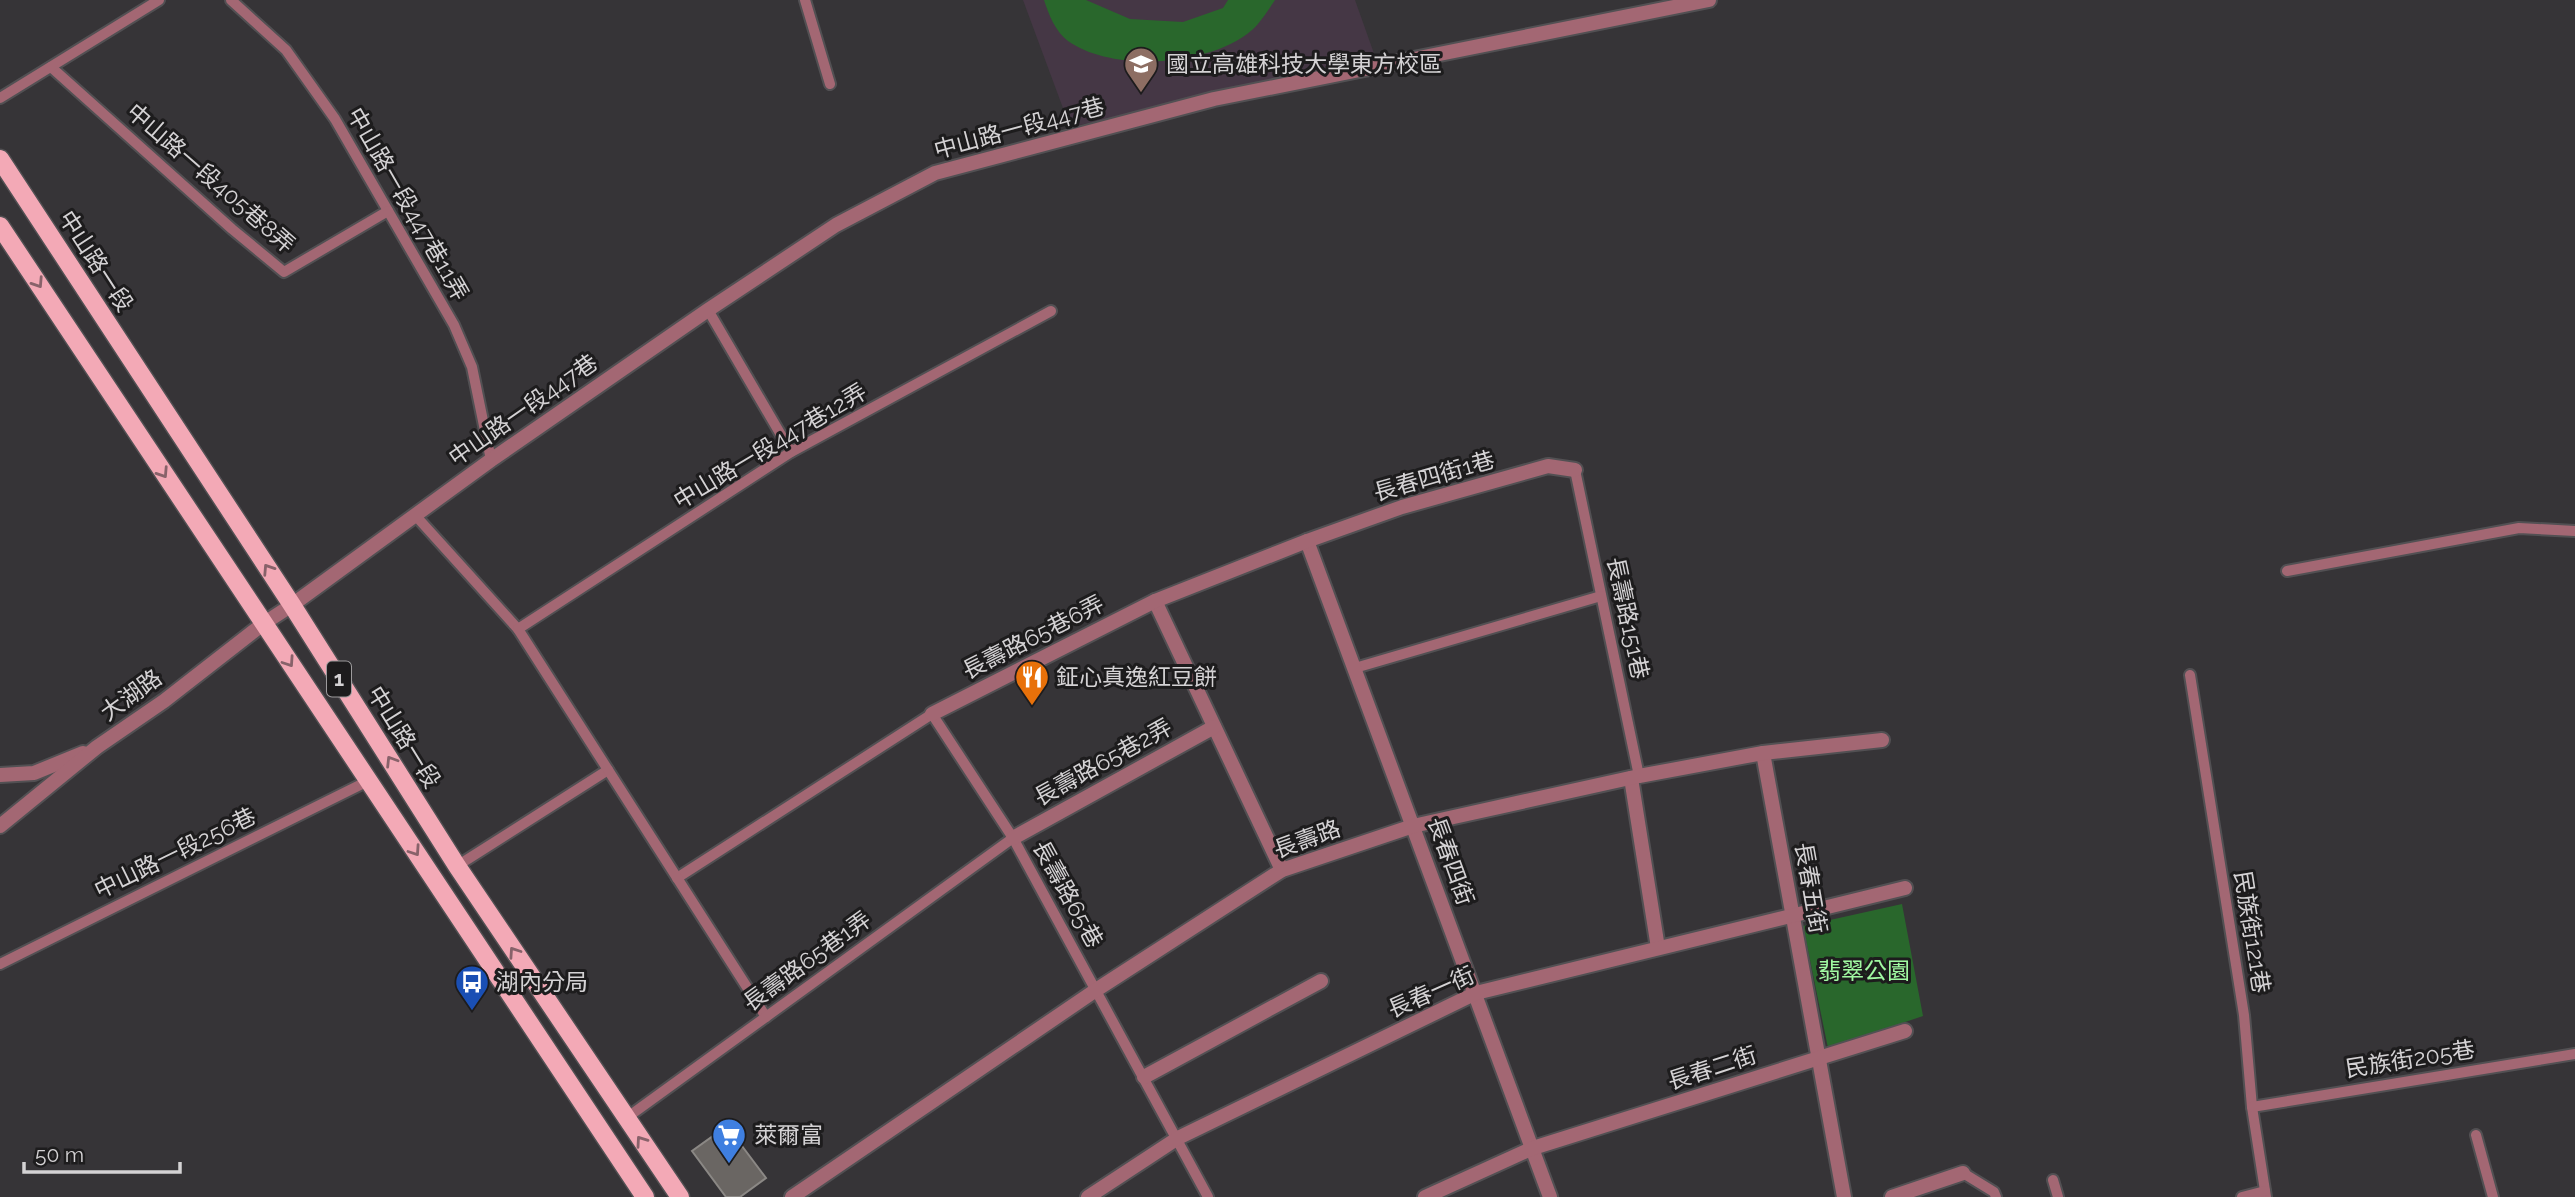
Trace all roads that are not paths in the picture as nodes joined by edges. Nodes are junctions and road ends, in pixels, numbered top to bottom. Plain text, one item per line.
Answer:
1 (159, 0) edge
2 (231, 0) edge
3 (804, 0) edge
4 (1709, 0) edge
5 (51, 66) junction
6 (830, 84) dead end
7 (0, 98) edge
8 (0, 159) edge
9 (388, 211) junction
10 (0, 226) edge
11 (708, 310) junction
12 (1051, 311) dead end
13 (791, 452) junction
14 (491, 460) junction
15 (1575, 470) joint
16 (415, 515) junction
17 (2575, 531) edge
18 (1307, 541) junction
19 (2287, 571) dead end
20 (1601, 596) junction
21 (1155, 601) junction
22 (292, 605) junction
23 (263, 624) junction
24 (518, 629) junction
25 (1355, 668) junction
26 (2189, 675) dead end
27 (932, 714) junction
28 (1214, 727) junction
29 (1882, 740) dead end
30 (97, 747) junction
31 (1763, 753) junction
32 (608, 770) junction
33 (0, 775) edge
34 (1635, 777) junction
35 (368, 780) junction
36 (1413, 825) junction
37 (0, 826) edge
38 (1013, 838) junction
39 (457, 866) junction
40 (1282, 870) junction
41 (677, 878) junction
42 (1905, 888) dead end
43 (1793, 916) junction
44 (1658, 948) junction
45 (0, 964) edge
46 (1321, 981) dead end
47 (1096, 990) junction
48 (1476, 993) junction
49 (766, 1017) junction
50 (1905, 1031) dead end
51 (2575, 1054) edge
52 (1819, 1058) junction
53 (1144, 1077) junction
54 (2252, 1107) junction
55 (625, 1119) junction
56 (2476, 1135) dead end
57 (1178, 1138) junction
58 (1533, 1148) junction
59 (1963, 1173) joint
60 (2053, 1180) dead end
61 (2266, 1194) edge
62 (645, 1197) edge
63 (680, 1197) edge
64 (792, 1197) edge
65 (1088, 1197) edge
66 (1208, 1197) edge
67 (1425, 1197) edge
68 (1550, 1197) edge
69 (1844, 1197) edge
70 (1892, 1197) edge
71 (1996, 1197) edge
72 (2058, 1197) edge
73 (2242, 1197) edge
74 (2493, 1197) edge

1 - 5 lane
2 - 9 lane, 中山路一段447巷11弄
3 - 6 lane
4 - 11 street, 中山路一段447巷
5 - 7 lane
5 - 9 lane, 中山路一段405巷8弄
22 -> 8 main road, 中山路一段 / 1
9 - 14 lane, 中山路一段447巷11弄
10 -> 23 main road, 1
11 - 13 lane
11 - 14 street, 中山路一段447巷
12 - 13 lane, 中山路一段447巷12弄
13 - 24 lane, 中山路一段447巷12弄
14 - 16 street, 中山路一段447巷
15 - 18 street, 長春四街1巷
15 - 20 lane, 長壽路151巷
16 - 22 street, 中山路一段447巷
16 - 24 lane
17 - 19 lane
18 - 21 street, 長春四街1巷
18 - 25 street, 長春四街
20 - 25 lane
20 - 34 lane, 長壽路151巷
21 - 27 street, 長壽路65巷6弄
21 - 28 street
22 - 23 street, 大湖路
39 -> 22 main road, 中山路一段 / 1
23 - 30 street, 大湖路
23 -> 35 main road, 1
24 - 32 lane
25 - 36 street, 長春四街
26 - 54 lane, 民族街121巷
27 - 38 lane, 長壽路65巷
27 - 41 lane
28 - 38 street, 長壽路65巷2弄
28 - 40 street
29 - 31 street, 長壽路
30 - 33 street
30 - 37 street, 大湖路
31 - 34 street, 長壽路
31 - 43 street, 長春五街
32 - 39 lane
32 - 41 lane
34 - 36 street, 長壽路
34 - 44 street
35 - 45 lane, 中山路一段256巷
35 -> 62 main road, 1
36 - 40 street, 長壽路
36 - 48 street, 長春四街
38 - 47 lane, 長壽路65巷
38 - 49 lane, 長壽路65巷1弄
55 -> 39 main road, 中山路一段 / 1
40 - 47 street, 長壽路
41 - 49 lane
42 - 43 street, 長春一街
43 - 44 street, 長春一街
43 - 52 street, 長春五街
44 - 48 street, 長春一街
46 - 53 street
47 - 53 lane, 長壽路65巷
47 - 64 street, 長壽路
48 - 57 street, 長春一街
48 - 58 street, 長春四街
49 - 55 lane, 長壽路65巷1弄
50 - 52 street, 長春二街
51 - 54 lane, 民族街205巷
52 - 58 street, 長春二街
52 - 69 street, 長春五街
53 - 57 lane, 長壽路65巷
54 - 61 lane, 民族街121巷
63 -> 55 main road, 中山路一段 / 1
56 - 74 lane
57 - 65 street, 長春一街
57 - 66 lane, 長壽路65巷
58 - 67 street, 長春二街
58 - 68 street, 長春四街
59 - 70 street
59 - 71 lane
60 - 72 lane
61 - 73 lane

